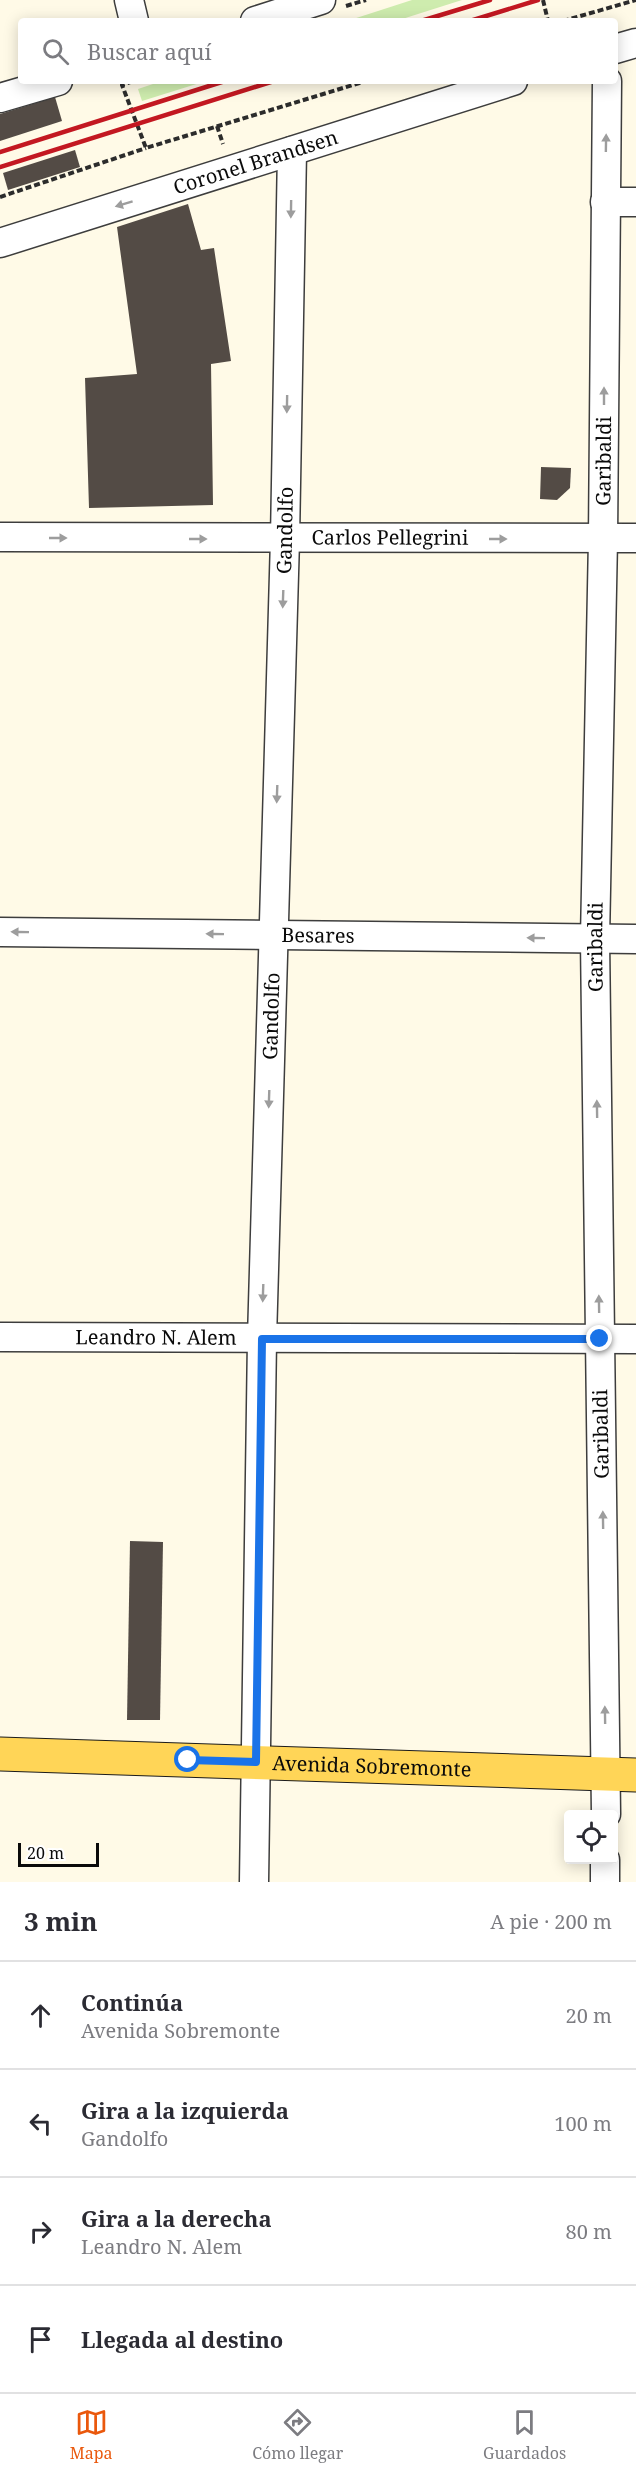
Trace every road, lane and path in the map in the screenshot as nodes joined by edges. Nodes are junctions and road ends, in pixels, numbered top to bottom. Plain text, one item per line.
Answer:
1 (129, 0) edge
2 (543, 0) edge
3 (636, 0) edge
4 (308, 2) edge
5 (133, 18) edge
6 (263, 18) edge
7 (547, 18) edge
8 (573, 18) edge
9 (636, 43) edge
10 (618, 48) edge
11 (48, 84) edge
12 (125, 84) edge
13 (356, 84) edge
14 (504, 84) edge
15 (607, 84) edge
16 (0, 98) edge
17 (146, 148) junction
18 (292, 151) junction
19 (0, 197) edge
20 (605, 202) junction
21 (636, 202) edge
22 (0, 243) edge
23 (0, 537) edge
24 (636, 538) edge
25 (285, 539) junction
26 (603, 539) junction
27 (0, 932) edge
28 (273, 935) junction
29 (595, 939) junction
30 (636, 939) edge
31 (0, 1337) edge
32 (262, 1339) junction
33 (600, 1339) junction
34 (636, 1339) edge
35 (0, 1754) edge
36 (256, 1762) junction
37 (621, 1774) edge
38 (608, 1810) edge
39 (605, 1864) edge
40 (254, 1882) edge
41 (605, 1882) edge

1 - 5 street
2 - 7 path
3 - 8 path
4 - 6 street
9 - 10 street
11 - 16 street
12 - 17 path
13 - 17 path
14 - 18 street, Coronel Brandsen
20 -> 15 street, Garibaldi
17 - 19 path
18 -> 22 street, Coronel Brandsen
18 -> 25 street, Gandolfo
20 - 21 street
26 -> 20 street, Garibaldi
23 -> 25 street, Carlos Pellegrini
24 - 26 street, Carlos Pellegrini
25 -> 26 street, Carlos Pellegrini
25 -> 28 street, Gandolfo
26 - 29 street, Garibaldi
28 -> 27 street, Besares
29 -> 28 street, Besares
28 -> 32 street, Gandolfo
29 - 30 street, Besares
33 -> 29 street, Garibaldi
31 - 32 street, Leandro N. Alem
32 - 33 street, Leandro N. Alem
32 - 36 street, Gandolfo
33 - 34 street, Leandro N. Alem
37 -> 33 street, Garibaldi
35 - 36 main road, Avenida Sobremonte
36 - 37 main road, Avenida Sobremonte
36 - 40 street, Gandolfo
37 - 38 street, Garibaldi
39 - 41 street

